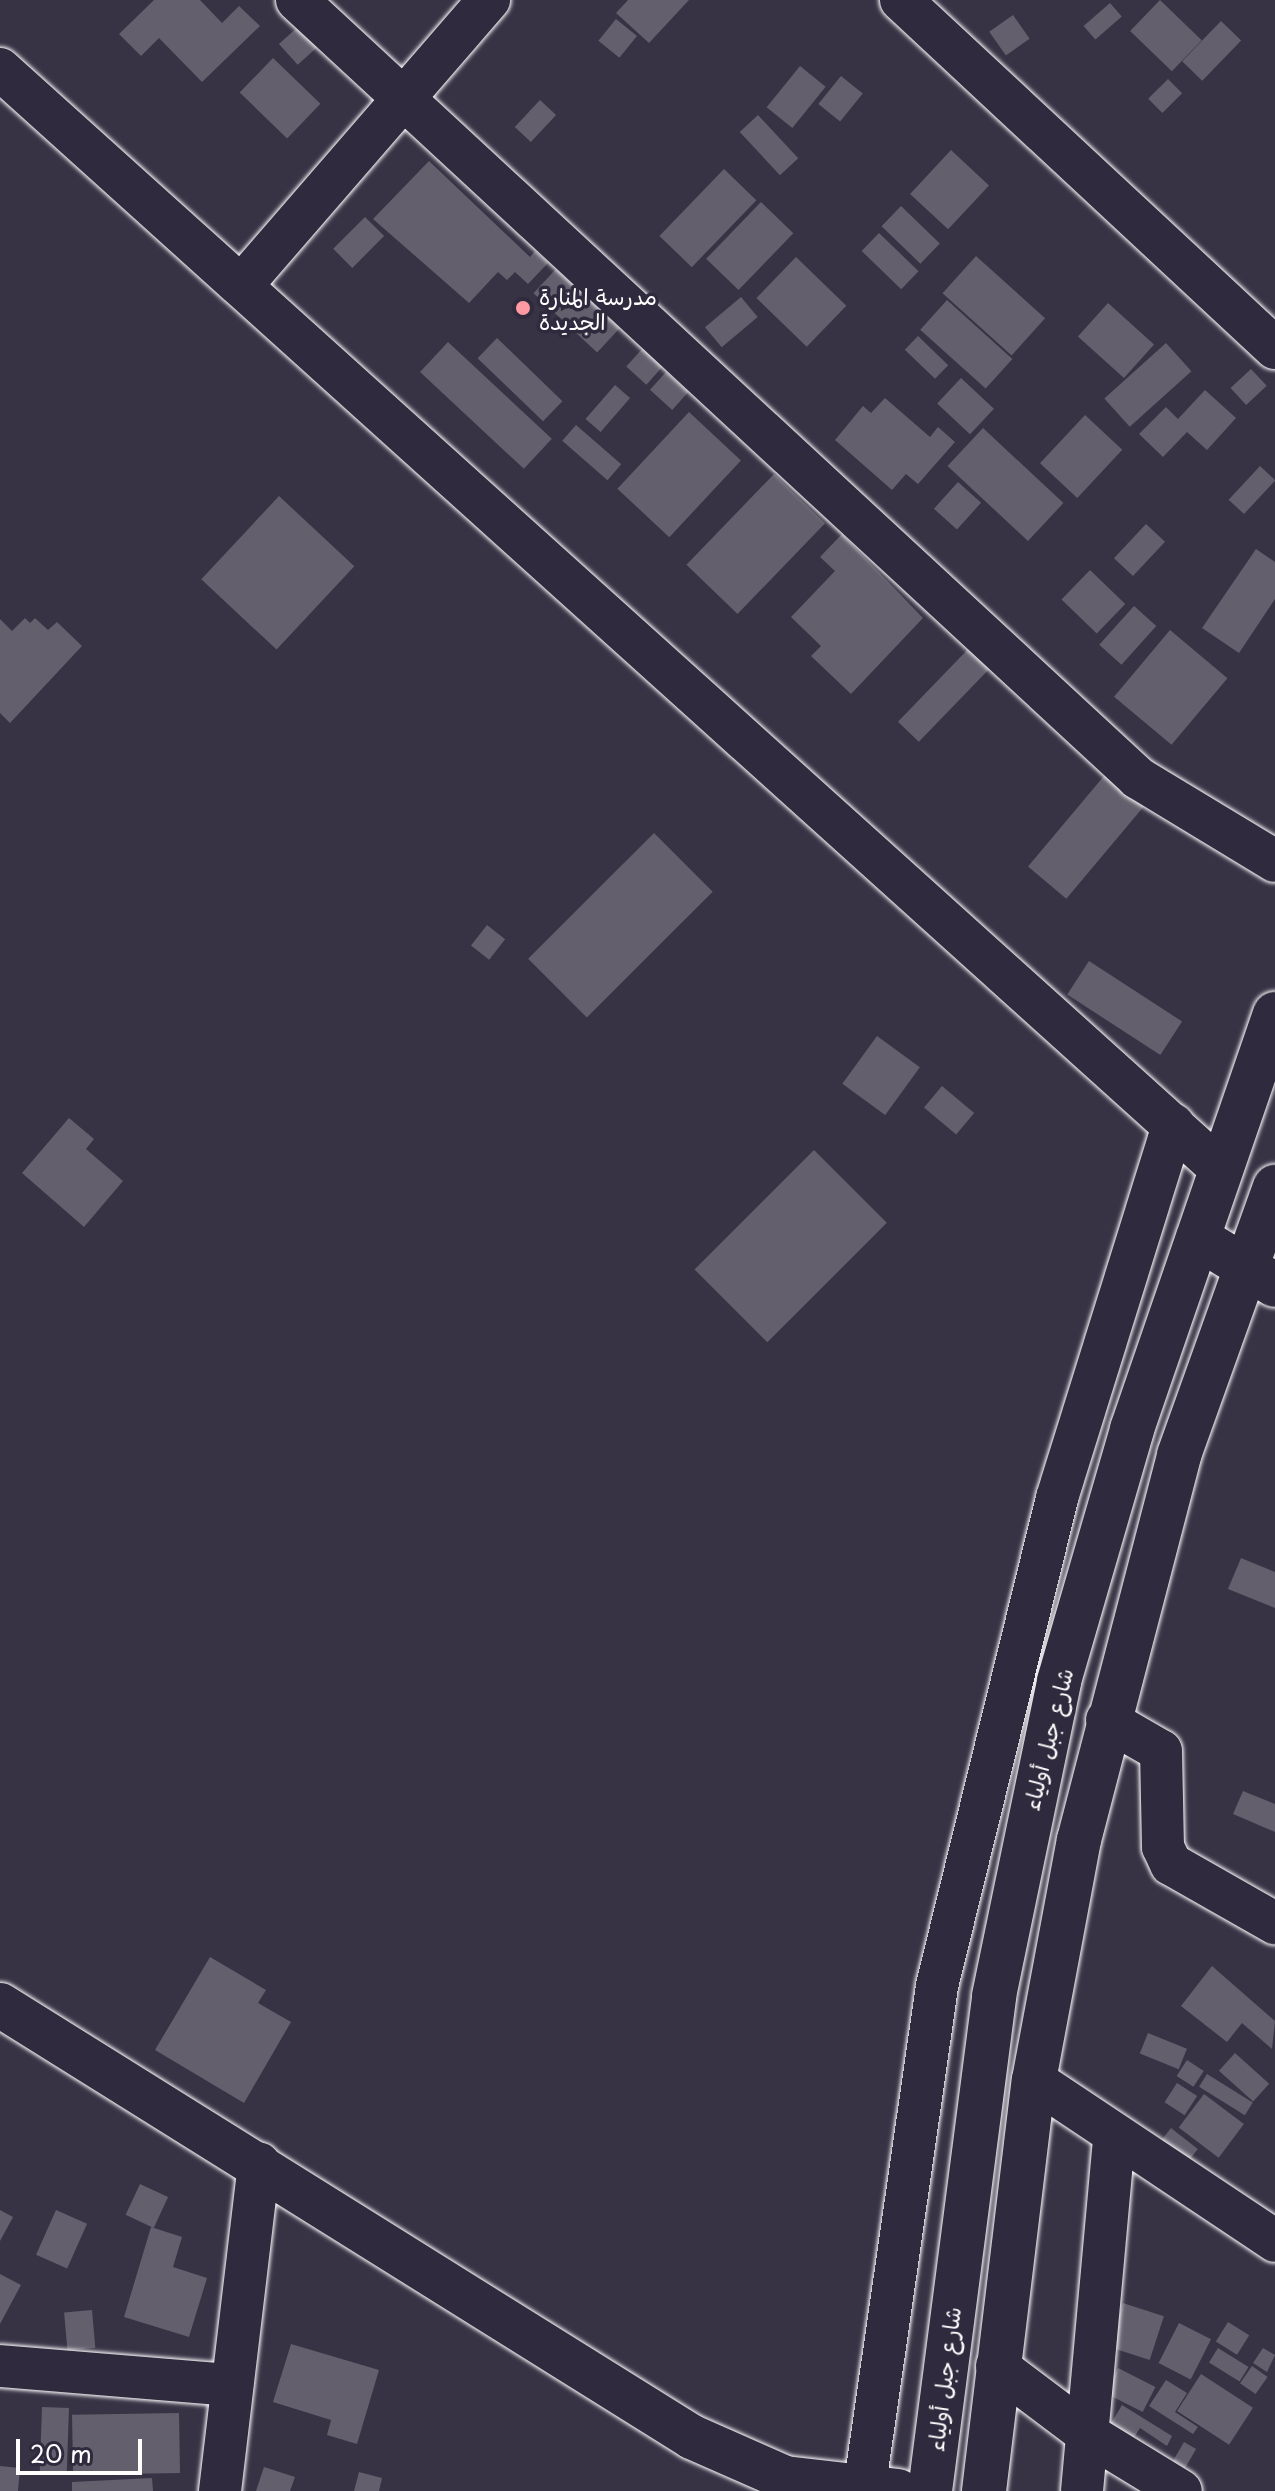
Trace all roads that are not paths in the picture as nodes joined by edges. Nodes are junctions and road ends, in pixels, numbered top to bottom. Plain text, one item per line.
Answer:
1 (297, 0) edge
2 (489, 0) edge
3 (901, 0) edge
4 (0, 69) edge
5 (406, 100) junction
6 (241, 286) junction
7 (1275, 348) edge
8 (1275, 861) edge
9 (1275, 1014) edge
10 (1173, 1125) junction
11 (1221, 1169) junction
12 (1275, 1187) edge
13 (1198, 1238) junction
14 (1261, 1275) edge
15 (1107, 1720) junction
16 (1275, 1923) edge
17 (0, 2005) edge
18 (1034, 2080) junction
19 (1114, 2138) junction
20 (259, 2163) junction
21 (1275, 2241) edge
22 (0, 2366) edge
23 (997, 2366) junction
24 (232, 2385) junction
25 (1086, 2433) junction
26 (876, 2490) edge
27 (220, 2491) edge
28 (930, 2491) edge
29 (984, 2491) edge
30 (1082, 2491) edge
31 (1181, 2491) edge

1 - 5 street
2 - 5 street
3 - 7 street
4 - 6 street
5 - 6 street
5 - 8 street
6 - 10 street
9 - 11 main road, شارع جبل أولياء
10 - 11 street
10 - 26 street
11 - 13 main road, شارع جبل أولياء
12 - 14 main road
13 - 14 main road
13 - 28 main road, شارع جبل أولياء
14 - 15 main road
15 - 16 street
15 - 18 main road
17 - 20 main road
18 - 19 street
18 - 23 main road
19 - 21 street
19 - 25 street
20 - 24 street
20 - 26 main road
22 - 24 street
23 - 25 street
23 - 29 main road
24 - 27 street
25 - 30 street
25 - 31 street

